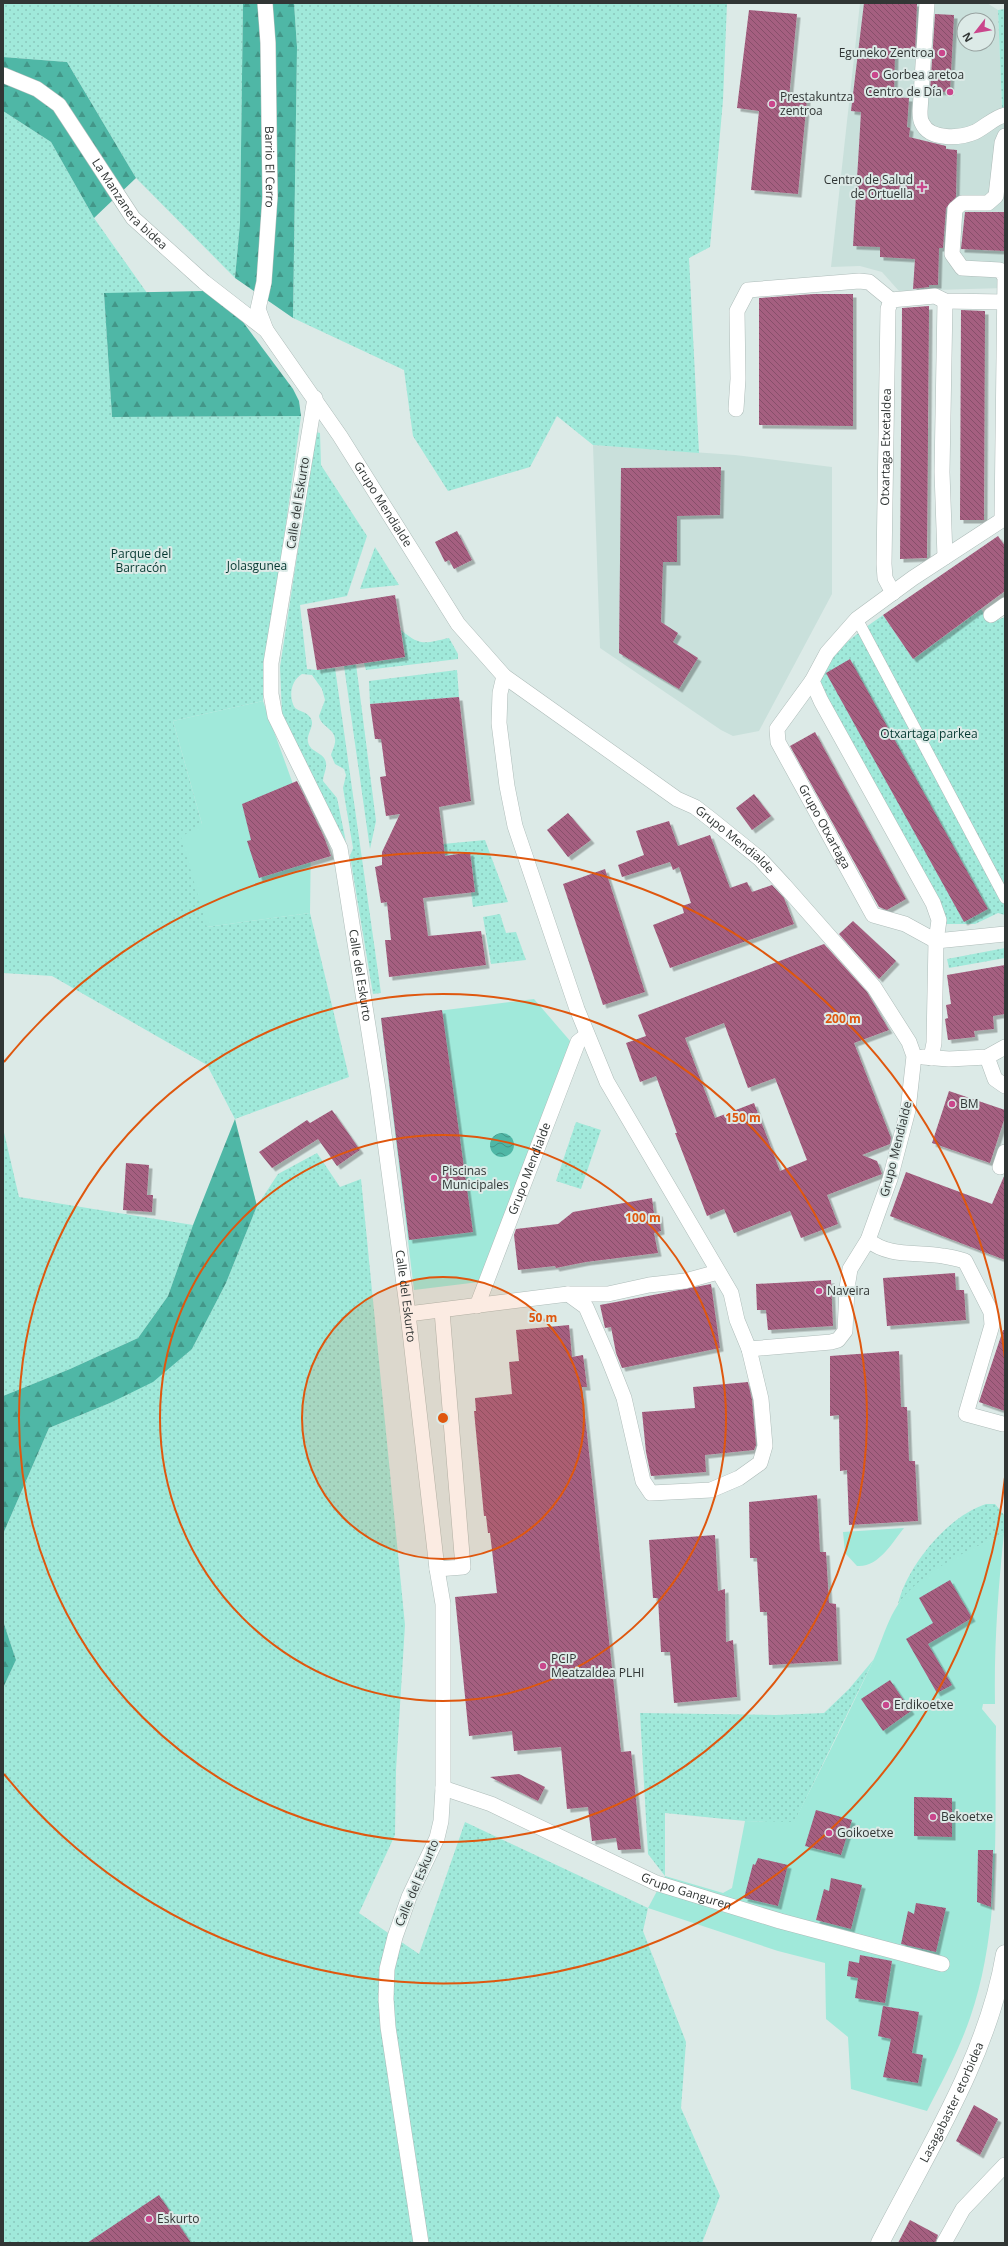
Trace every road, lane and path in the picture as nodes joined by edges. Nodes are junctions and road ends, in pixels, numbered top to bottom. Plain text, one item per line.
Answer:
1 (265, 3) edge
2 (927, 3) edge
3 (3, 75) edge
4 (1005, 115) edge
5 (1005, 136) edge
6 (1005, 285) edge
7 (891, 300) junction
8 (945, 301) junction
9 (1004, 302) junction
10 (266, 330) junction
11 (315, 398) junction
12 (736, 409) dead end
13 (1004, 519) edge
14 (945, 557) junction
15 (893, 593) junction
16 (1005, 605) edge
17 (991, 615) dead end
18 (857, 619) junction
19 (504, 676) junction
20 (812, 681) junction
21 (1005, 898) edge
22 (1005, 934) edge
23 (936, 941) junction
24 (587, 1035) junction
25 (1005, 1047) edge
26 (914, 1056) junction
27 (987, 1057) junction
28 (931, 1058) junction
29 (1005, 1086) edge
30 (1005, 1152) edge
31 (1000, 1167) dead end
32 (868, 1240) junction
33 (718, 1272) junction
34 (568, 1294) junction
35 (608, 1294) junction
36 (477, 1306) junction
37 (442, 1311) junction
38 (408, 1314) junction
39 (590, 1317) junction
40 (749, 1349) junction
41 (1003, 1424) dead end
42 (436, 1569) junction
43 (443, 1788) junction
44 (1005, 1954) edge
45 (942, 1964) dead end
46 (1005, 2166) edge
47 (421, 2243) edge
48 (880, 2243) edge
49 (944, 2243) edge

1 - 10 street, Barrio El Cerro
2 - 4 street
3 - 10 street, La Manzanera bidea
5 - 6 street
6 - 9 street
7 - 8 street
7 - 12 street
7 - 15 street, Otxartaga Etxetaldea
8 - 9 street
8 - 14 street
9 - 13 street
10 - 11 street, Grupo Mendialde
11 - 19 street, Grupo Mendialde
11 - 38 street, Calle del Eskurto
13 - 14 street, Grupo Otxartaga
14 - 15 street, Grupo Otxartaga
15 - 18 street, Grupo Otxartaga
16 - 17 street
18 - 20 street, Grupo Otxartaga
18 - 21 street
19 - 24 street
19 - 26 street, Grupo Mendialde
20 - 23 street
20 - 23 street, Grupo Otxartaga
22 - 23 street
23 - 28 street
24 - 33 street
24 - 36 street, Grupo Mendialde
25 - 27 street
26 - 28 street
26 - 32 street, Grupo Mendialde
27 - 28 street
27 - 29 street
30 - 31 street
32 - 40 street, Grupo Mendialde
32 - 41 street
33 - 35 street
33 - 40 street
34 - 35 street
34 - 36 street
34 - 39 street
35 - 39 street
36 - 37 street
37 - 38 street
37 - 42 street
38 - 42 street, Calle del Eskurto
39 - 40 street
42 - 43 street, Calle del Eskurto
43 - 45 street, Grupo Ganguren
43 - 47 street, Calle del Eskurto
44 - 48 street, Lasagabaster etorbidea
46 - 49 street

